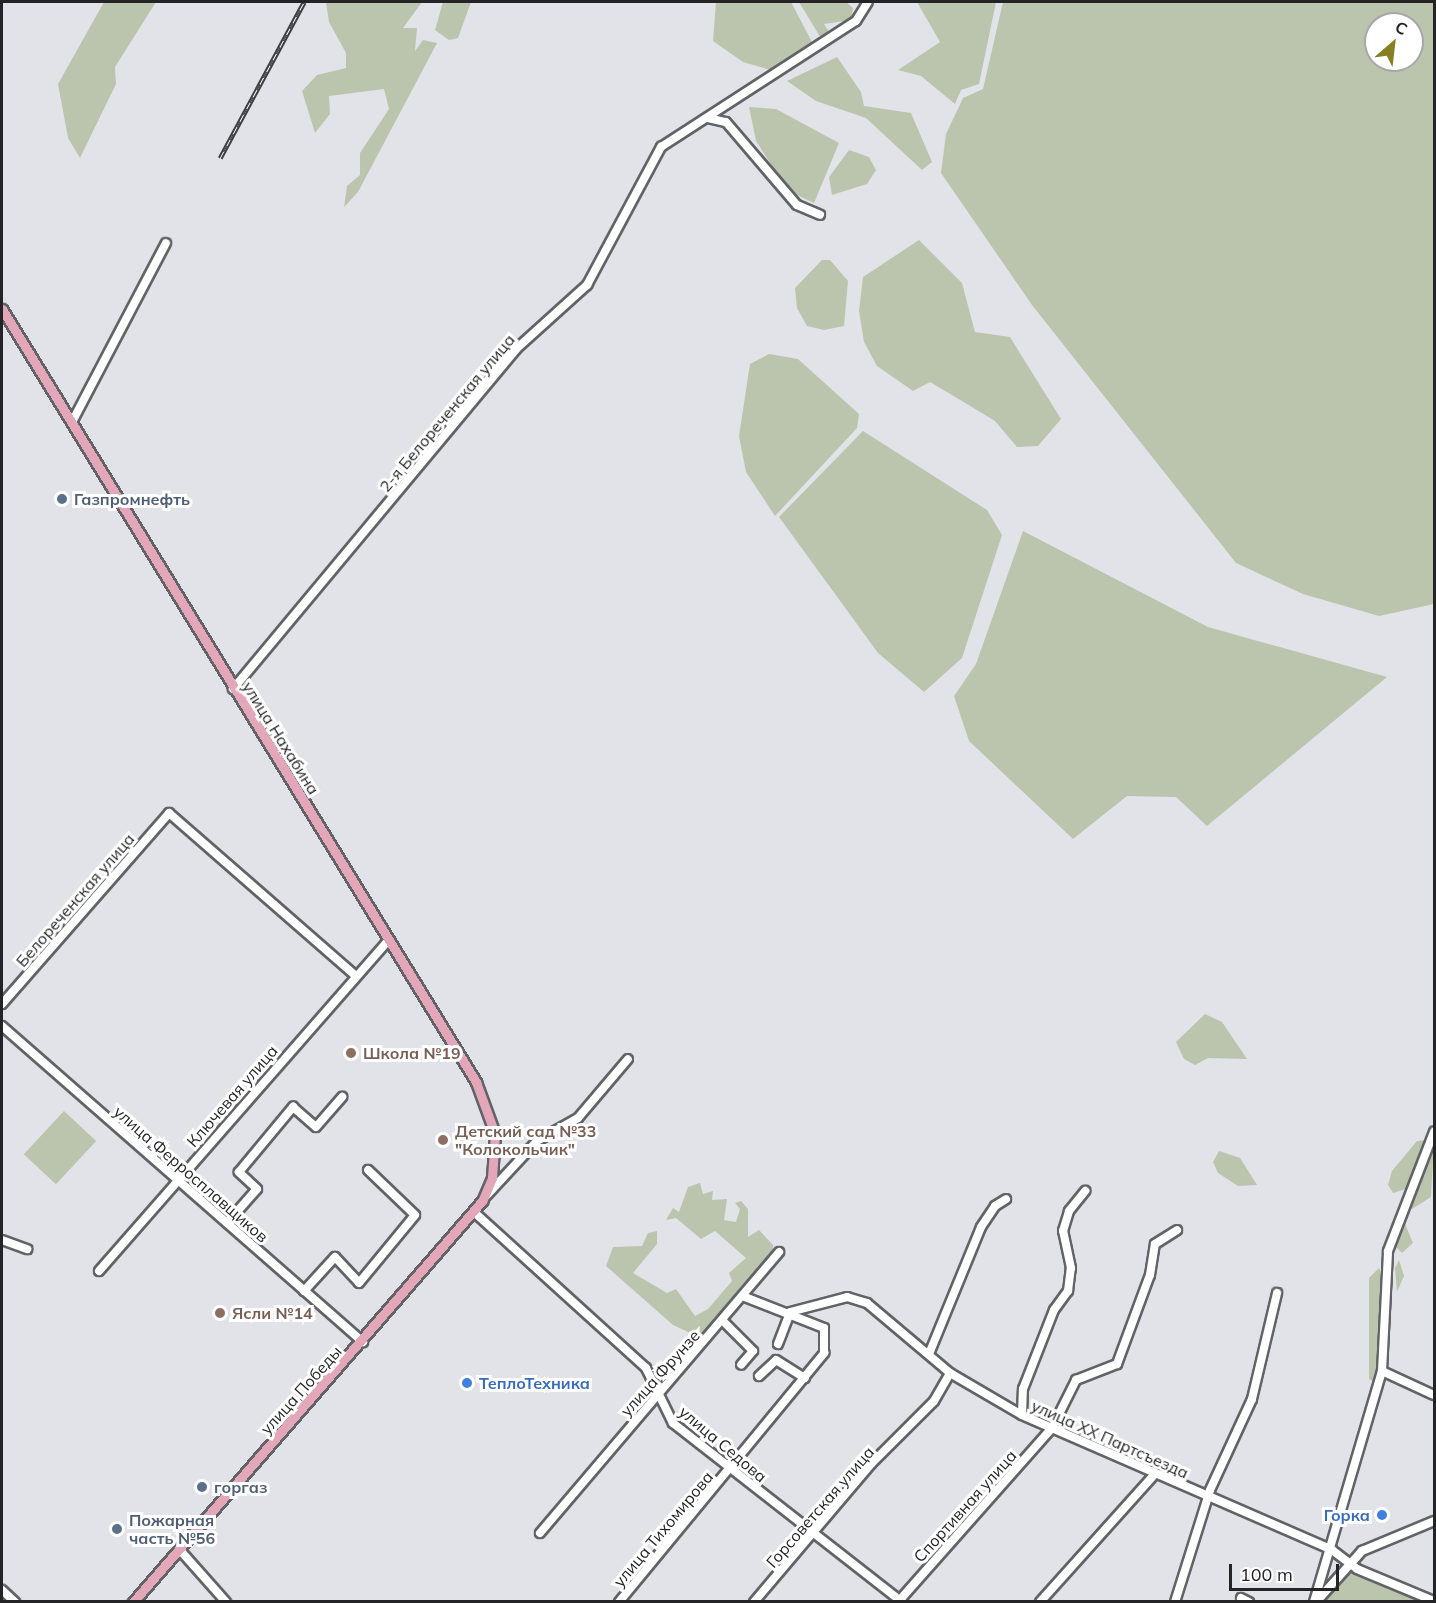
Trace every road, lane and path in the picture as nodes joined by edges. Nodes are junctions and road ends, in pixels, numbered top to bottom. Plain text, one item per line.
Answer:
1 (877, 2) edge
2 (868, 4) edge
3 (708, 118) junction
4 (820, 215) dead end
5 (166, 243) dead end
6 (2, 309) edge
7 (72, 422) junction
8 (233, 689) junction
9 (388, 941) junction
10 (356, 976) junction
11 (2, 1004) edge
12 (2, 1026) edge
13 (628, 1059) dead end
14 (342, 1096) dead end
15 (1434, 1132) edge
16 (368, 1170) dead end
17 (177, 1180) junction
18 (1085, 1191) dead end
19 (487, 1195) junction
20 (1006, 1199) dead end
21 (474, 1212) junction
22 (227, 1223) junction
23 (1177, 1230) dead end
24 (2, 1240) edge
25 (27, 1249) dead end
26 (779, 1252) dead end
27 (99, 1271) dead end
28 (304, 1291) junction
29 (1277, 1293) dead end
30 (746, 1297) junction
31 (790, 1312) junction
32 (724, 1322) junction
33 (363, 1342) junction
34 (778, 1344) dead end
35 (929, 1354) junction
36 (741, 1365) dead end
37 (1382, 1371) junction
38 (950, 1373) junction
39 (759, 1376) dead end
40 (805, 1378) junction
41 (658, 1394) junction
42 (1434, 1395) edge
43 (1022, 1415) junction
44 (1052, 1428) junction
45 (732, 1469) junction
46 (1155, 1473) junction
47 (1209, 1500) junction
48 (1434, 1521) edge
49 (540, 1533) dead end
50 (814, 1535) junction
51 (178, 1550) junction
52 (1332, 1550) junction
53 (1349, 1562) junction
54 (2, 1590) edge
55 (900, 1601) edge
56 (1434, 1601) edge
57 (15, 1602) edge
58 (133, 1602) edge
59 (226, 1602) edge
60 (619, 1602) edge
61 (754, 1602) edge
62 (1040, 1602) edge
63 (1175, 1602) edge
64 (1315, 1602) edge

1 - 2 street, 2-я Белореченская улица
2 - 3 street, 2-я Белореченская улица
3 - 4 street
3 - 8 street, 2-я Белореченская улица
5 - 7 street
6 - 7 main road, улица Нахабина
7 - 8 main road, улица Нахабина
8 - 9 main road, улица Нахабина
9 - 10 street, Ключевая улица
9 - 19 main road, улица Нахабина
10 - 11 street, Белореченская улица
10 - 17 street, Ключевая улица
12 - 17 street, улица Ферросплавщиков
13 - 19 street
14 - 22 street
15 - 37 street
16 - 28 street
17 - 22 street, улица Ферросплавщиков
17 - 27 street, Ключевая улица
18 - 43 street
19 - 21 main road, улица Победы
20 - 35 street
21 - 33 main road, улица Победы
21 - 41 street, улица Седова
22 - 28 street, улица Ферросплавщиков
23 - 44 street, Спортивная улица
24 - 25 street
26 - 30 street, улица Фрунзе
28 - 33 street, улица Ферросплавщиков
29 - 47 street
30 - 31 street
30 - 32 street, улица Фрунзе
31 - 34 street
31 - 35 street, улица XX Партсъезда
31 - 40 street, улица Тихомирова
32 - 36 street
32 - 41 street, улица Фрунзе
33 - 51 main road, улица Победы
35 - 38 street, улица XX Партсъезда
37 - 42 street
37 - 52 street
38 - 43 street, улица XX Партсъезда
38 - 50 street, Горсоветская улица
39 - 40 street
40 - 45 street, улица Тихомирова
41 - 45 street, улица Седова
41 - 49 street, улица Фрунзе
43 - 44 street, улица XX Партсъезда
44 - 46 street, улица XX Партсъезда
44 - 55 street, Спортивная улица
45 - 50 street, улица Седова
45 - 60 street, улица Тихомирова
46 - 47 street, улица XX Партсъезда
46 - 62 street
47 - 52 street, улица XX Партсъезда
47 - 63 street
48 - 53 street
50 - 55 street, улица Седова
50 - 61 street, Горсоветская улица
51 - 58 main road, улица Победы
51 - 59 street
52 - 53 street, улица XX Партсъезда
52 - 64 street
53 - 56 street, улица XX Партсъезда
53 - 64 street
54 - 57 street

